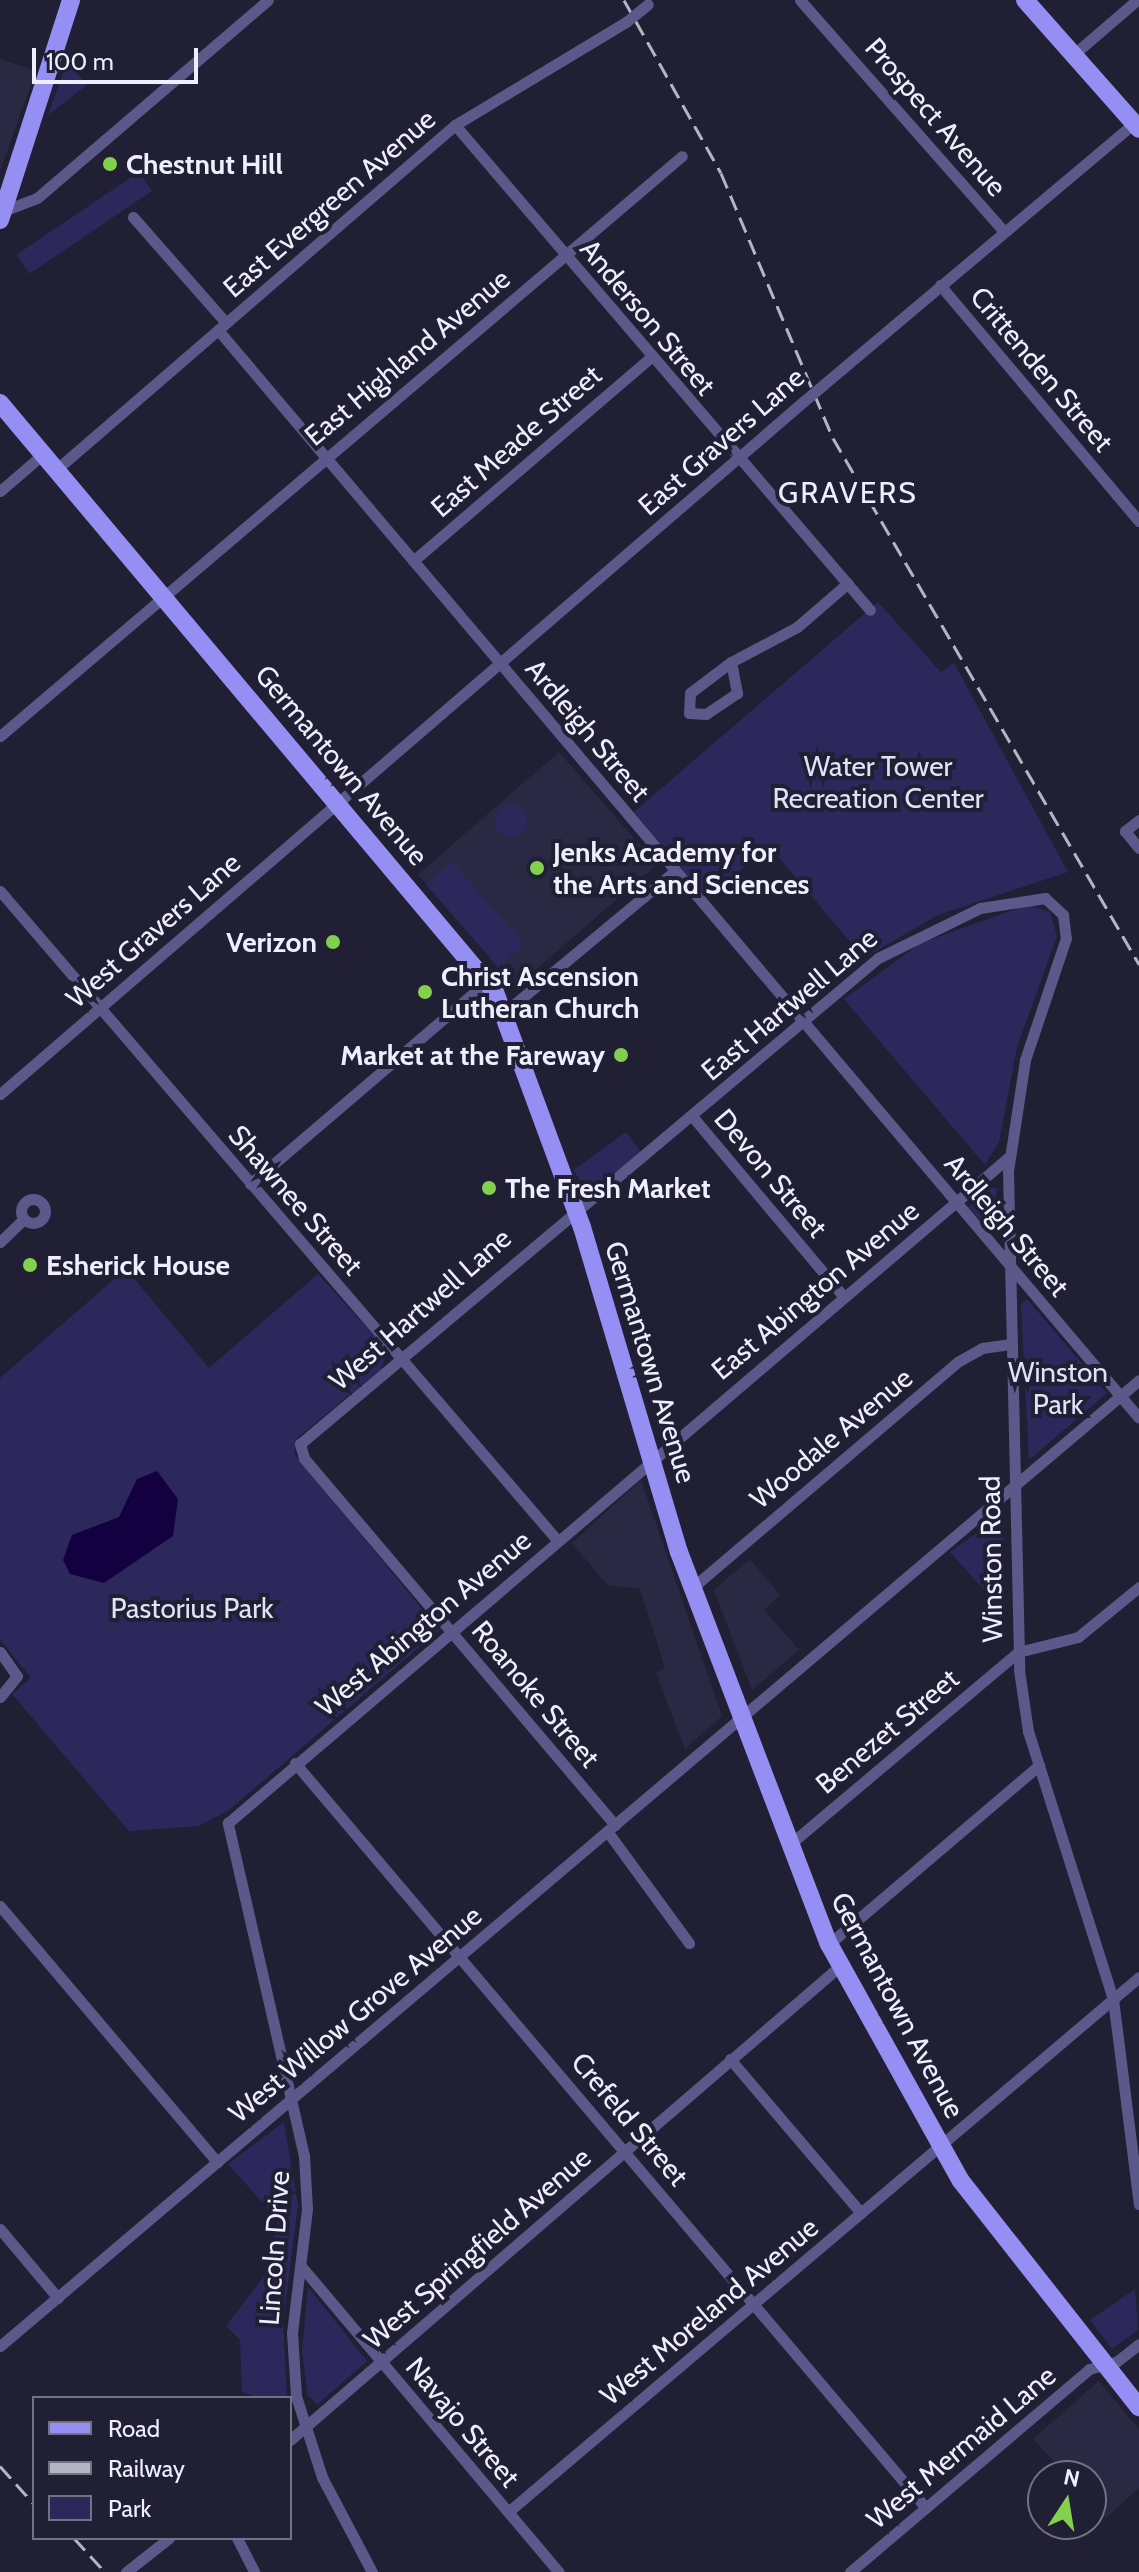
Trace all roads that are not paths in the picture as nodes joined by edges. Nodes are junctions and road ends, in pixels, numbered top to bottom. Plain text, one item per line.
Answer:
1 (71, 0) edge
2 (268, 0) edge
3 (800, 0) edge
4 (1025, 0) edge
5 (1137, 0) edge
6 (650, 2) edge
7 (1073, 55) junction
8 (1137, 124) edge
9 (455, 125) junction
10 (682, 156) dead end
11 (1, 216) edge
12 (133, 217) dead end
13 (1003, 230) junction
14 (565, 255) junction
15 (940, 285) junction
16 (222, 327) junction
17 (651, 357) junction
18 (0, 403) edge
19 (43, 454) junction
20 (738, 457) junction
21 (326, 458) junction
22 (57, 469) junction
23 (0, 491) edge
24 (1139, 521) edge
25 (413, 561) junction
26 (848, 583) junction
27 (163, 595) junction
28 (870, 610) dead end
29 (731, 662) junction
30 (499, 663) junction
31 (0, 736) edge
32 (337, 802) junction
33 (1139, 820) edge
34 (1139, 848) edge
35 (675, 871) junction
36 (2, 898) edge
37 (1058, 908) joint
38 (488, 981) junction
39 (100, 1008) junction
40 (505, 1012) junction
41 (803, 1021) junction
42 (0, 1094) edge
43 (692, 1116) junction
44 (1009, 1157) junction
45 (250, 1184) junction
46 (956, 1202) junction
47 (577, 1212) junction
48 (24, 1219) dead end
49 (0, 1242) edge
50 (1008, 1265) junction
51 (844, 1297) junction
52 (1010, 1344) junction
53 (399, 1356) junction
54 (1139, 1380) edge
55 (1120, 1396) junction
56 (1139, 1418) edge
57 (299, 1447) joint
58 (651, 1461) junction
59 (1014, 1487) junction
60 (557, 1540) junction
61 (1139, 1587) edge
62 (692, 1588) junction
63 (450, 1631) junction
64 (0, 1652) edge
65 (1018, 1652) junction
66 (0, 1697) edge
67 (741, 1718) junction
68 (295, 1763) junction
69 (1039, 1765) junction
70 (228, 1823) joint
71 (611, 1828) junction
72 (789, 1845) junction
73 (0, 1906) edge
74 (689, 1943) dead end
75 (829, 1944) junction
76 (460, 1956) junction
77 (840, 1966) junction
78 (1139, 1977) edge
79 (1113, 1999) junction
80 (730, 2059) junction
81 (293, 2097) junction
82 (940, 2145) junction
83 (625, 2151) junction
84 (217, 2162) junction
85 (1139, 2204) edge
86 (861, 2213) junction
87 (0, 2229) edge
88 (301, 2266) junction
89 (58, 2298) junction
90 (755, 2303) junction
91 (1139, 2344) edge
92 (0, 2346) edge
93 (381, 2363) junction
94 (1106, 2365) junction
95 (1139, 2407) edge
96 (304, 2428) junction
97 (292, 2438) edge
98 (926, 2508) junction
99 (508, 2512) junction
100 (166, 2540) edge
101 (238, 2540) edge
102 (126, 2572) edge
103 (254, 2572) edge
104 (372, 2572) edge
105 (559, 2572) edge
106 (850, 2572) edge

1 - 11 main road
2 - 11 street
3 - 13 street, Prospect Avenue
4 - 7 main road
5 - 7 street
6 - 9 street, East Evergreen Avenue, bridge
7 - 8 main road
8 - 13 street, East Gravers Lane
9 - 14 street, Anderson Street
9 - 16 street, East Evergreen Avenue
10 - 14 street, East Highland Avenue
12 - 16 street, Ardleigh Street
13 - 15 street, East Gravers Lane
14 - 17 street, Anderson Street
14 - 21 street, East Highland Avenue
15 - 20 street, East Gravers Lane, bridge
15 - 24 street, Crittenden Street
16 - 21 street, Ardleigh Street
16 - 22 street, East Evergreen Avenue
17 - 20 street, Anderson Street
17 - 25 street, East Meade Street
18 - 19 main road, Germantown Avenue
19 - 22 main road, Germantown Avenue
19 - 23 street
20 - 26 street, Anderson Street
20 - 30 street, East Gravers Lane
21 - 25 street, Ardleigh Street
21 - 27 street, East Highland Avenue
22 - 27 main road, Germantown Avenue
25 - 30 street, Ardleigh Street
26 - 28 street, Anderson Street
26 - 29 street
27 - 31 street, East Highland Avenue
27 - 32 main road, Germantown Avenue
29 - 29 street
30 - 32 street, East Gravers Lane
30 - 35 street, Ardleigh Street
32 - 38 main road, Germantown Avenue
32 - 39 street, West Gravers Lane
33 - 34 street
35 - 40 street
35 - 41 street, Ardleigh Street
36 - 39 street, Shawnee Street
37 - 41 street, East Hartwell Lane
37 - 44 street, Winston Road
38 - 40 main road, Germantown Avenue
38 - 45 street
39 - 42 street, West Gravers Lane
39 - 45 street, Shawnee Street
40 - 47 main road, Germantown Avenue
41 - 43 street, East Hartwell Lane
41 - 46 street, Ardleigh Street
43 - 47 street, East Hartwell Lane
43 - 51 street, Devon Street
44 - 46 street, East Abington Avenue
44 - 50 street, Winston Road
45 - 53 street, Shawnee Street
46 - 50 street, Ardleigh Street
46 - 51 street, East Abington Avenue
47 - 53 street, West Hartwell Lane
47 - 58 main road, Germantown Avenue
48 - 49 street
50 - 52 street, Winston Road
50 - 55 street, Ardleigh Street
51 - 58 street, East Abington Avenue
52 - 59 street, Winston Road
52 - 62 street, Woodale Avenue
53 - 57 street, West Hartwell Lane
53 - 60 street, Shawnee Street
54 - 55 street, West Willow Grove Avenue
55 - 56 street, Ardleigh Street
55 - 59 street, West Willow Grove Avenue
57 - 63 street, Roanoke Street
58 - 60 street, West Abington Avenue
58 - 62 main road, Germantown Avenue
59 - 65 street, Winston Road
59 - 67 street, West Willow Grove Avenue
60 - 63 street, West Abington Avenue
61 - 65 street, Benezet Street
62 - 67 main road, Germantown Avenue
63 - 68 street, West Abington Avenue
63 - 71 street, Roanoke Street
64 - 66 street
65 - 69 street, Winston Road
65 - 72 street, Benezet Street
67 - 71 street, West Willow Grove Avenue
67 - 72 main road, Germantown Avenue
68 - 70 street, West Abington Avenue
68 - 76 street, Crefeld Street
69 - 75 street
69 - 79 street, Winston Road
70 - 81 street, Lincoln Drive
71 - 74 street, Roanoke Street
71 - 76 street, West Willow Grove Avenue
72 - 75 main road, Germantown Avenue
73 - 84 street
75 - 77 main road, Germantown Avenue
76 - 81 street, West Willow Grove Avenue
76 - 83 street, Crefeld Street
77 - 80 street, West Springfield Avenue
77 - 82 main road, Germantown Avenue
78 - 79 street, West Moreland Avenue
79 - 82 street, West Moreland Avenue
79 - 85 street, Winston Road
80 - 83 street, West Springfield Avenue
80 - 86 street
81 - 84 street, West Willow Grove Avenue
81 - 88 street, Lincoln Drive
82 - 86 street, West Moreland Avenue
82 - 94 main road, Germantown Avenue
83 - 90 street, Crefeld Street
83 - 93 street, West Springfield Avenue
84 - 89 street, West Willow Grove Avenue
86 - 90 street, West Moreland Avenue
87 - 89 street
88 - 93 street, Navajo Street
88 - 96 street, Lincoln Drive
89 - 92 street, West Willow Grove Avenue
90 - 98 street, Crefeld Street
90 - 99 street, West Moreland Avenue
91 - 94 street, West Mermaid Lane
93 - 96 street, West Springfield Avenue
93 - 99 street, Navajo Street
94 - 95 main road, Germantown Avenue
94 - 98 street, West Mermaid Lane
96 - 97 street, West Springfield Avenue
96 - 104 street, Lincoln Drive
98 - 106 street, West Mermaid Lane
99 - 105 street, Navajo Street
100 - 102 street
101 - 103 street

